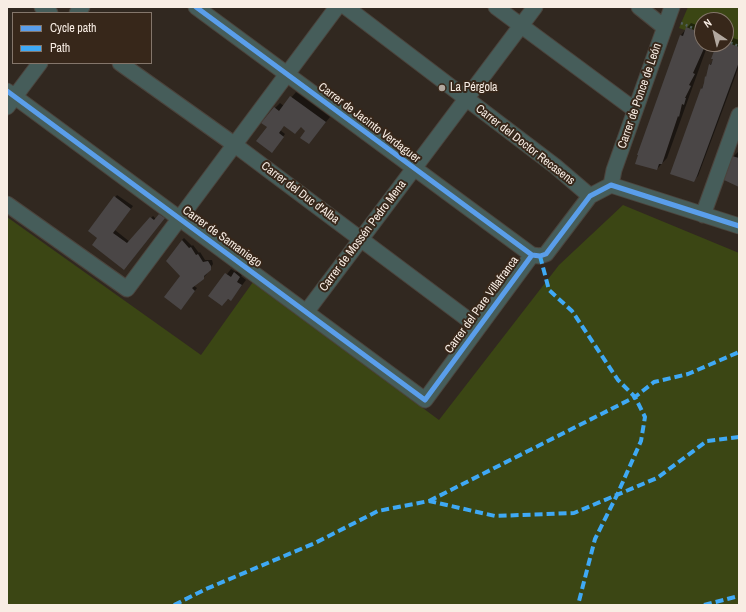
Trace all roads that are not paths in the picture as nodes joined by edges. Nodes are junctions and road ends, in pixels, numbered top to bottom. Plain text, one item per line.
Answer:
1 (196, 7) edge
2 (337, 7) edge
3 (346, 7) edge
4 (496, 7) edge
5 (535, 7) edge
6 (639, 7) edge
7 (676, 12) edge
8 (521, 25) junction
9 (664, 27) junction
10 (39, 64) edge
11 (121, 64) edge
12 (287, 74) junction
13 (10, 98) edge
14 (466, 99) junction
15 (635, 110) junction
16 (739, 115) edge
17 (235, 145) junction
18 (413, 168) junction
19 (611, 185) junction
20 (590, 196) junction
21 (7, 204) edge
22 (703, 215) junction
23 (181, 219) junction
24 (739, 226) edge
25 (360, 238) junction
26 (532, 255) junction
27 (307, 312) junction
28 (478, 327) junction
29 (425, 400) joint

1 - 12 street, Carrer de Jacinto Verdaguer
2 - 12 street
3 - 14 street, Carrer del Doctor Recasens
4 - 8 street
5 - 8 street, Carrer de Mossén Pedro Mena
6 - 9 street
7 - 9 street, Carrer de Ponce de León
8 - 14 street, Carrer de Mossén Pedro Mena
8 - 15 street
9 - 15 street, Carrer de Ponce de León
10 - 13 street
11 - 17 street, Carrer del Duc d'Alba
12 - 17 street
12 - 18 street, Carrer de Jacinto Verdaguer
13 - 23 street, Carrer de Samaniego
14 - 18 street, Carrer de Mossén Pedro Mena
14 - 20 street, Carrer del Doctor Recasens
15 - 19 street, Carrer de Ponce de León
16 - 22 street
17 - 23 street
17 - 25 street, Carrer del Duc d'Alba
18 - 25 street, Carrer de Mossén Pedro Mena
18 - 26 street, Carrer de Jacinto Verdaguer
19 - 20 street
19 - 22 street
20 - 26 street, Carrer del Pare Villafranca
21 - 23 street
22 - 24 street
23 - 27 street, Carrer de Samaniego
25 - 27 street, Carrer de Mossén Pedro Mena
25 - 28 street, Carrer del Duc d'Alba
26 - 28 street, Carrer del Pare Villafranca
27 - 29 street, Carrer de Samaniego
28 - 29 street, Carrer del Pare Villafranca

